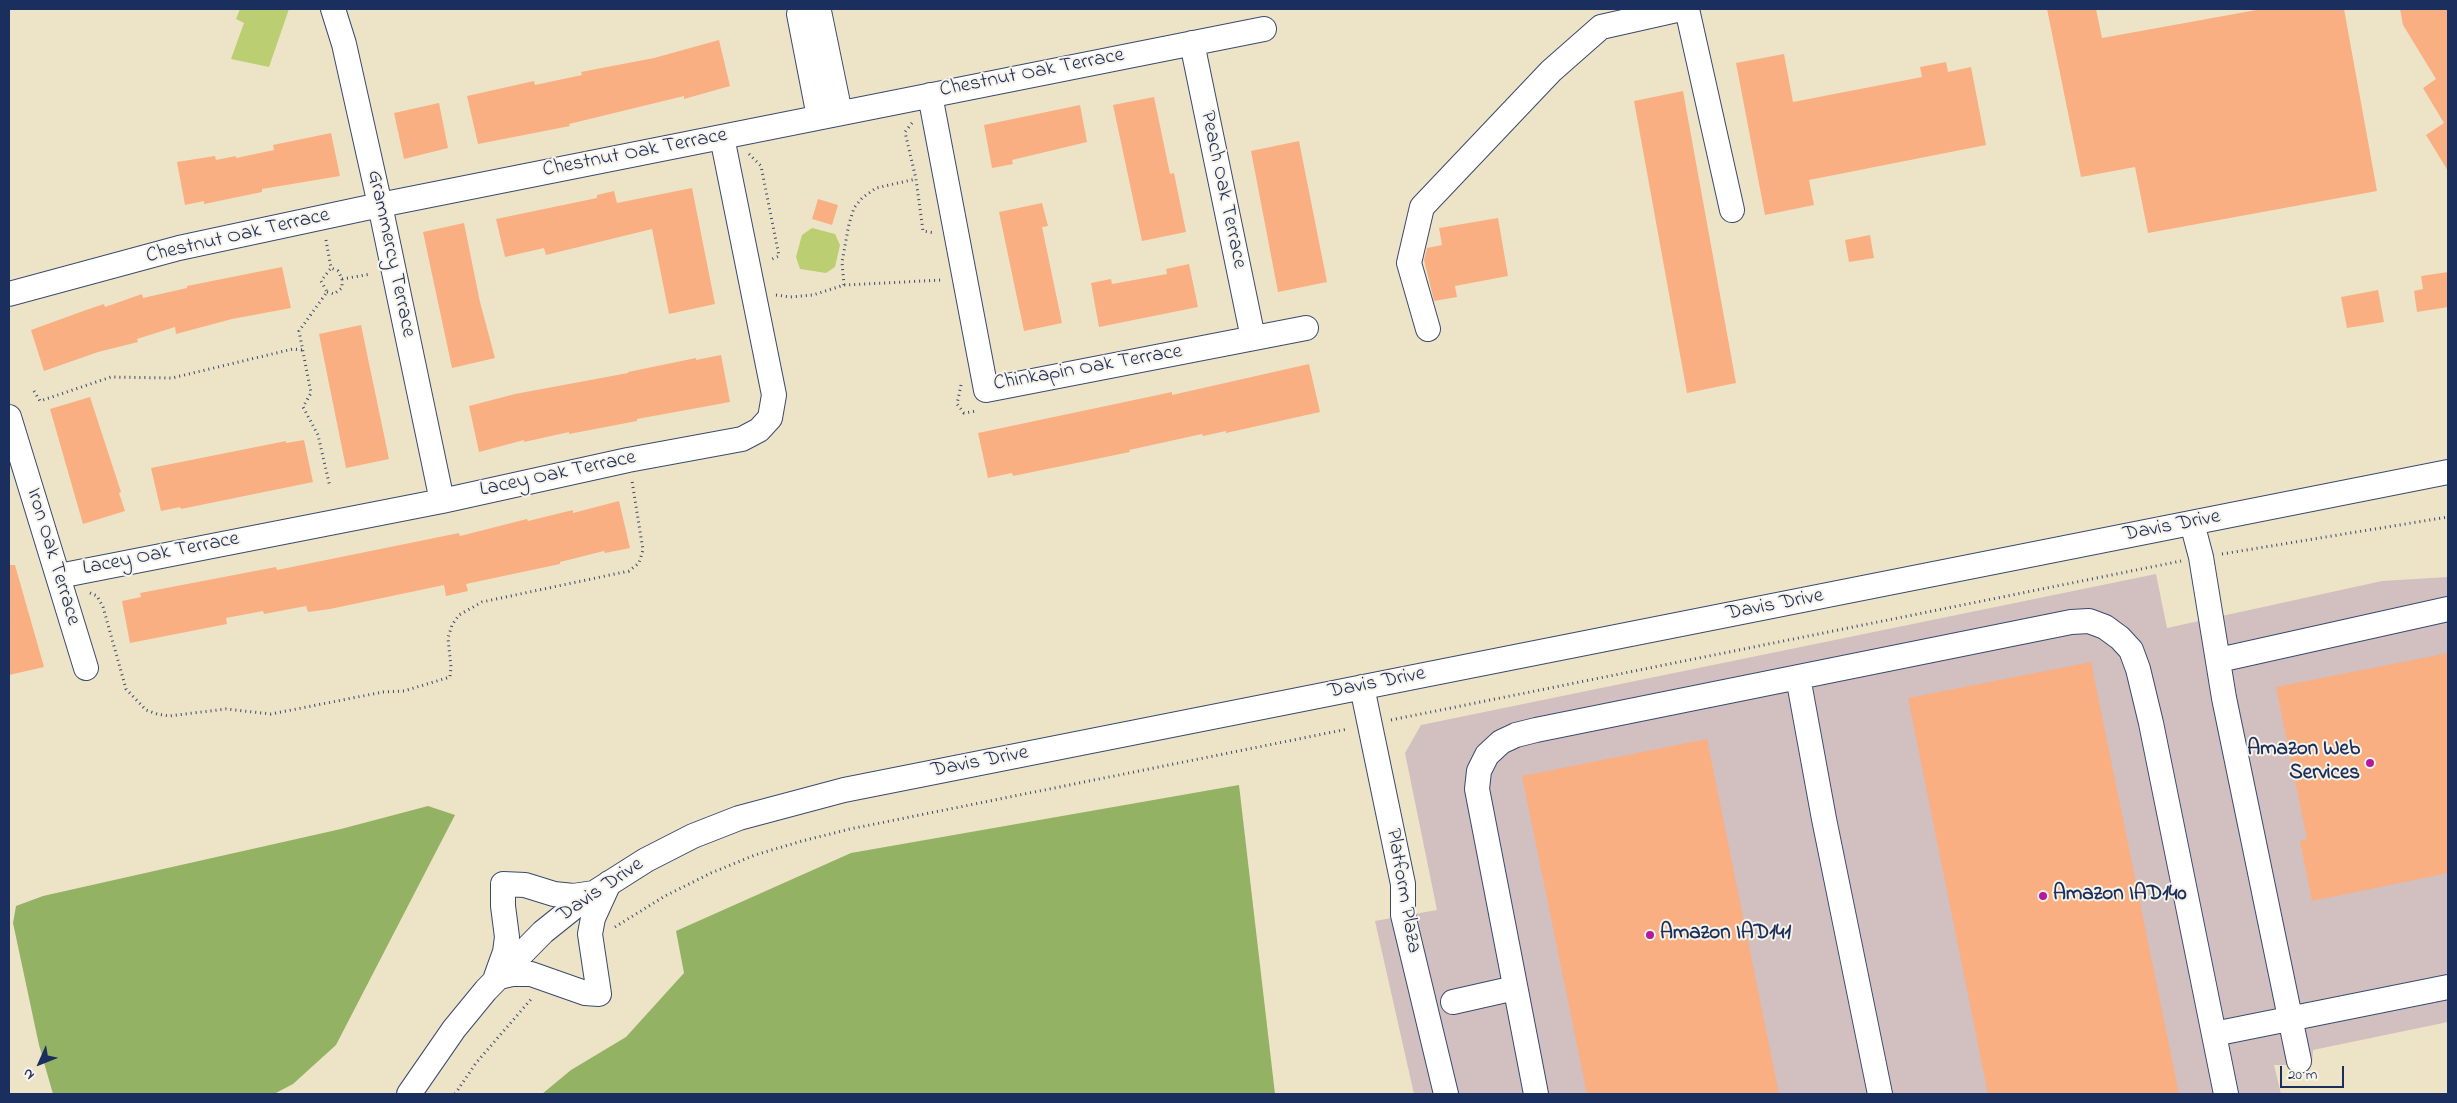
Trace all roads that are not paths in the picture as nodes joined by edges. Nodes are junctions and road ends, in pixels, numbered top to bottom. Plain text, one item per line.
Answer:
1 (1681, 9) edge
2 (1687, 9) edge
3 (339, 10) edge
4 (805, 11) edge
5 (1264, 29) dead end
6 (1192, 42) junction
7 (930, 95) junction
8 (829, 115) junction
9 (722, 137) junction
10 (380, 205) junction
11 (1732, 210) dead end
12 (9, 294) edge
13 (1306, 328) dead end
14 (1428, 329) dead end
15 (1252, 338) junction
16 (9, 416) edge
17 (2448, 472) edge
18 (442, 501) junction
19 (2192, 523) junction
20 (69, 573) junction
21 (2448, 609) edge
22 (2219, 660) junction
23 (86, 668) dead end
24 (1798, 677) junction
25 (1362, 687) junction
26 (602, 888) junction
27 (497, 979) junction
28 (2448, 987) edge
29 (1515, 988) junction
30 (1454, 1002) dead end
31 (2290, 1019) junction
32 (2214, 1034) junction
33 (2298, 1060) dead end
34 (409, 1094) edge
35 (1446, 1094) edge
36 (1536, 1094) edge
37 (1880, 1094) edge
38 (2226, 1094) edge

1 - 14 street
2 - 11 street
3 - 10 street, Grammercy Terrace
4 - 8 street
5 - 6 street, Chestnut Oak Terrace
6 - 7 street, Chestnut Oak Terrace
6 - 15 street, Peach Oak Terrace
7 - 8 street, Chestnut Oak Terrace
7 - 15 street, Chinkapin Oak Terrace
8 - 9 street, Chestnut Oak Terrace
9 - 10 street, Chestnut Oak Terrace
9 - 18 street, Lacey Oak Terrace
10 - 12 street, Chestnut Oak Terrace
10 - 18 street, Grammercy Terrace
13 - 15 street, Chinkapin Oak Terrace
16 - 20 street, Iron Oak Terrace
17 - 19 street, Davis Drive
18 - 20 street, Lacey Oak Terrace
19 - 22 street
19 - 25 street, Davis Drive
20 - 23 street, Iron Oak Terrace
21 - 22 street
22 - 31 street
24 - 29 street
24 - 32 street
24 - 37 street
25 - 26 street, Davis Drive
25 - 35 street, Platform Plaza
26 - 27 street, Davis Drive
26 - 27 street
26 - 27 street
27 - 34 street, Davis Drive
28 - 31 street
29 - 30 street
29 - 36 street
31 - 32 street
31 - 33 street
32 - 38 street

